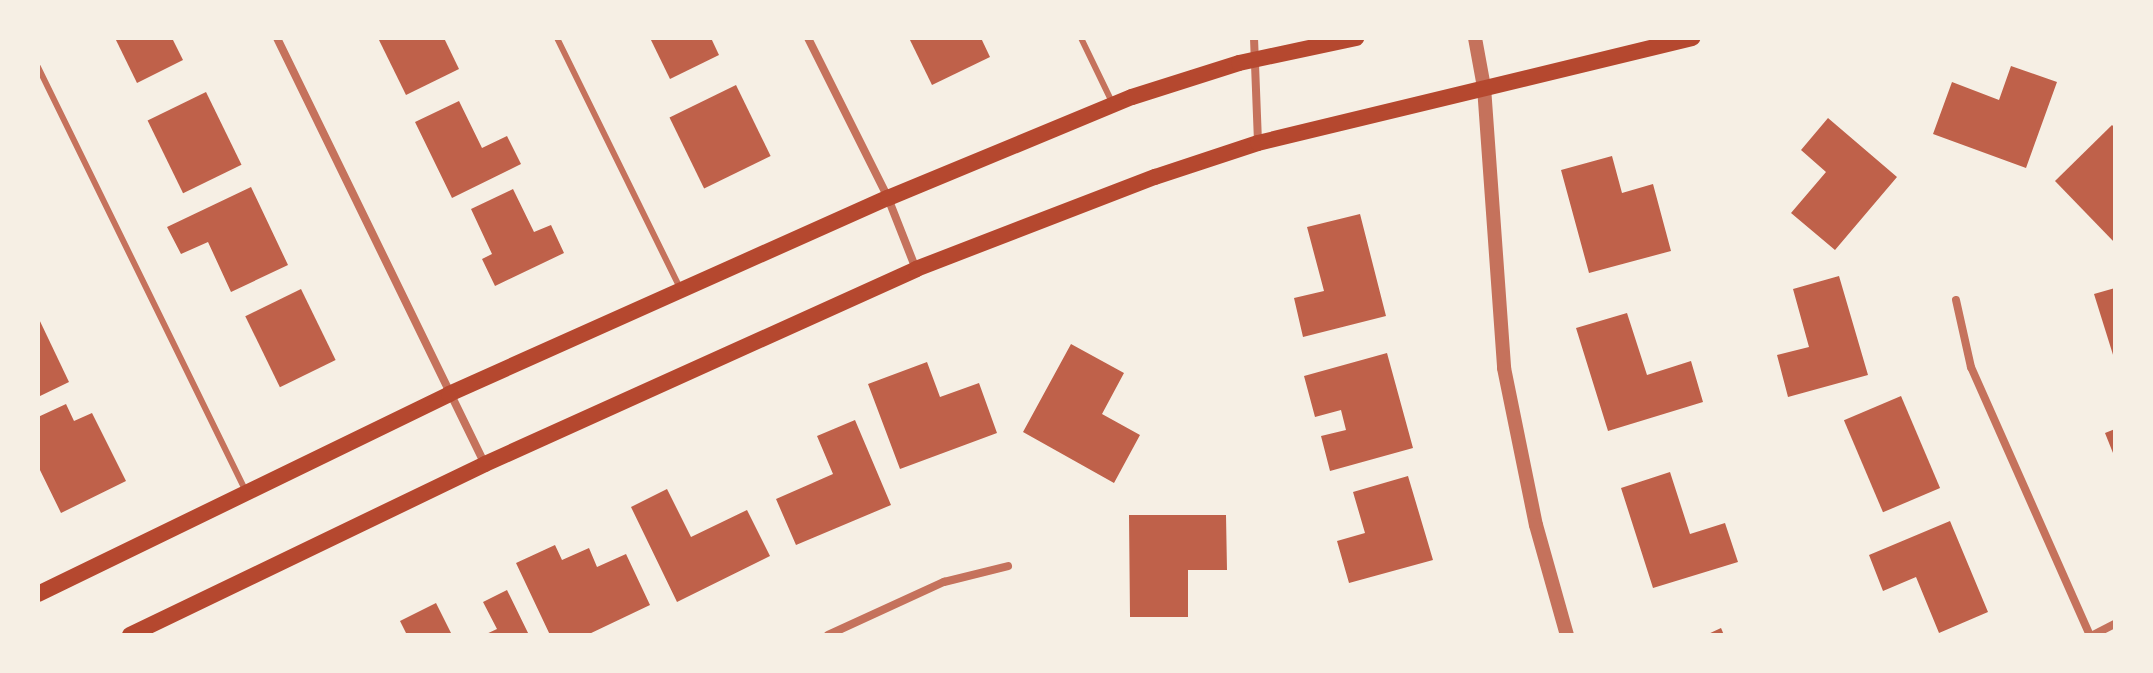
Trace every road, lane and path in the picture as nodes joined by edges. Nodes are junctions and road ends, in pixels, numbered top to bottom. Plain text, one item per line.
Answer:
1 (277, 38) edge
2 (557, 38) edge
3 (808, 38) edge
4 (1081, 38) edge
5 (1254, 38) edge
6 (1356, 38) edge
7 (1475, 38) edge
8 (1692, 38) edge
9 (1256, 60) junction
10 (38, 67) edge
11 (1484, 87) junction
12 (1113, 105) junction
13 (1258, 143) junction
14 (888, 198) junction
15 (916, 269) junction
16 (681, 290) junction
17 (1956, 300) dead end
18 (449, 394) junction
19 (485, 464) junction
20 (247, 492) junction
21 (1008, 566) dead end
22 (38, 594) edge
23 (2115, 624) edge
24 (130, 635) edge
25 (828, 635) edge
26 (1567, 635) edge
27 (2091, 635) edge

1 - 18 street
2 - 16 lane
3 - 14 street
4 - 12 lane
5 - 9 street
6 - 9 main road
7 - 11 street
8 - 11 main road
9 - 12 main road
9 - 13 street
10 - 20 lane
11 - 13 main road
11 - 26 street
12 - 14 main road
13 - 15 main road
14 - 15 street
14 - 16 main road
15 - 19 main road
16 - 18 main road
17 - 27 street
18 - 19 street
18 - 20 main road
19 - 24 main road
20 - 22 main road
21 - 25 street
23 - 27 street

